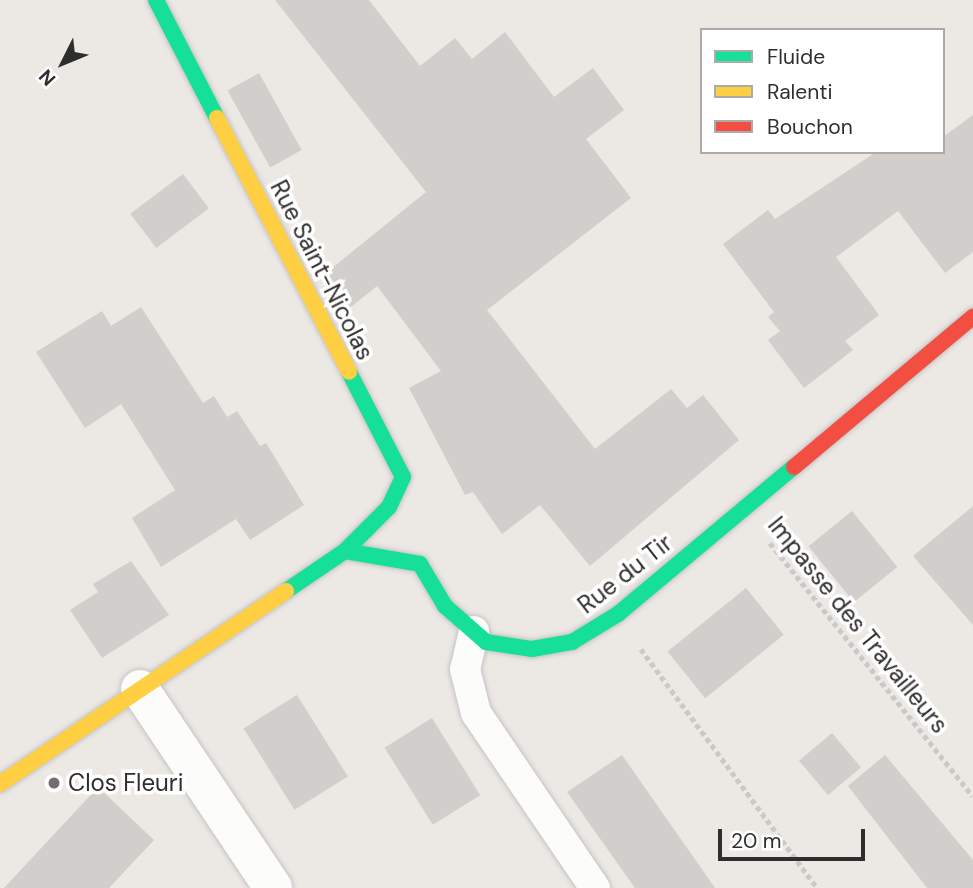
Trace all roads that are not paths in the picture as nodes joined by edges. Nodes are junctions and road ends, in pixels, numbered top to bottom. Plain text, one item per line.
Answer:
1 (156, 0) edge
2 (973, 317) edge
3 (345, 551) junction
4 (474, 631) junction
5 (140, 689) junction
6 (0, 784) edge
7 (273, 888) edge
8 (595, 888) edge

1 - 3 street, Rue Saint-Nicolas
2 - 4 street, Rue du Tir
3 - 4 street, Rue du Tir
3 - 5 street
4 - 8 lane
5 - 6 street
5 - 7 street

